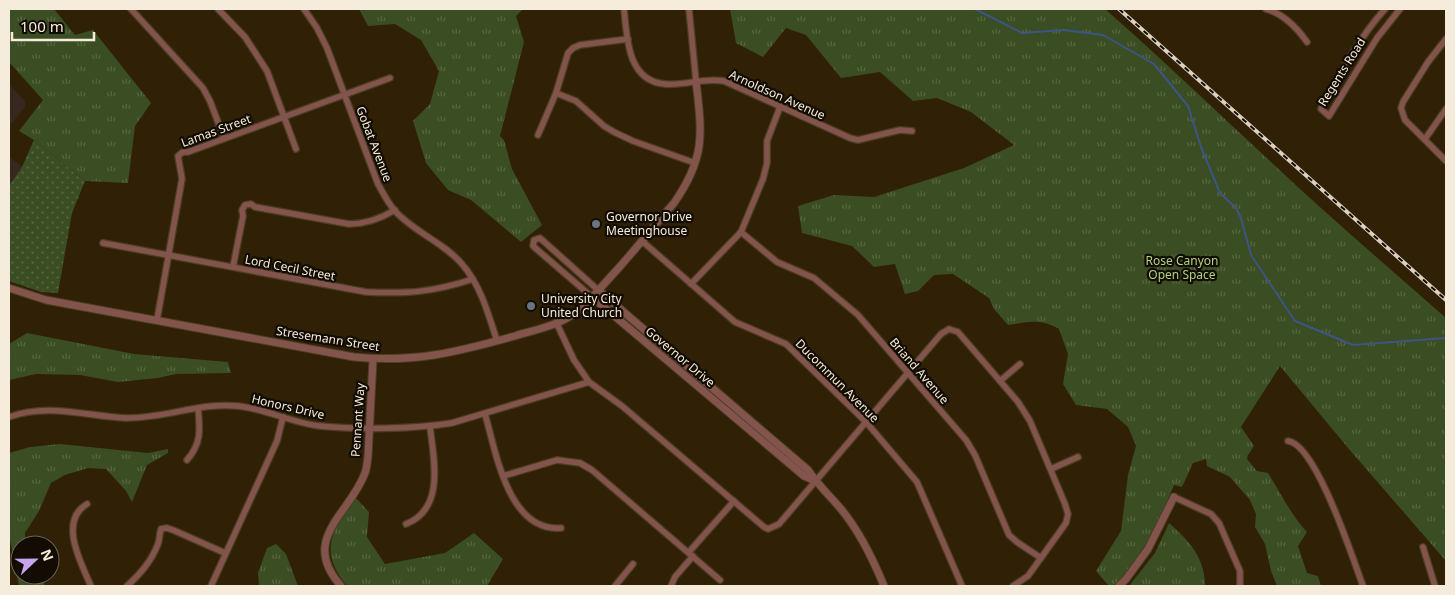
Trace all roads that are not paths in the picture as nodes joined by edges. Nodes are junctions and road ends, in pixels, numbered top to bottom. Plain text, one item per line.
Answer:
1 (132, 9) edge
2 (218, 9) edge
3 (304, 9) edge
4 (624, 9) edge
5 (689, 9) edge
6 (1266, 9) edge
7 (1385, 9) edge
8 (1400, 9) edge
9 (628, 39) junction
10 (1446, 39) edge
11 (1307, 42) dead end
12 (390, 78) dead end
13 (696, 81) junction
14 (556, 93) junction
15 (345, 95) junction
16 (780, 107) junction
17 (1446, 109) edge
18 (284, 117) junction
19 (912, 131) dead end
20 (538, 135) dead end
21 (224, 138) junction
22 (1425, 139) junction
23 (296, 149) dead end
24 (1446, 161) edge
25 (695, 162) junction
26 (395, 210) junction
27 (741, 232) junction
28 (642, 241) junction
29 (103, 243) dead end
30 (169, 256) junction
31 (233, 267) junction
32 (473, 279) junction
33 (691, 284) junction
34 (9, 288) edge
35 (598, 290) junction
36 (592, 297) junction
37 (157, 320) junction
38 (556, 322) junction
39 (497, 341) junction
40 (373, 359) junction
41 (1020, 364) dead end
42 (908, 372) junction
43 (1000, 381) junction
44 (589, 382) junction
45 (198, 408) junction
46 (485, 414) junction
47 (9, 417) edge
48 (284, 417) junction
49 (866, 422) junction
50 (430, 427) junction
51 (370, 428) junction
52 (1288, 441) dead end
53 (1078, 457) dead end
54 (187, 460) dead end
55 (1051, 469) junction
56 (503, 476) junction
57 (816, 482) junction
58 (1174, 497) joint
59 (734, 501) junction
60 (87, 504) dead end
61 (406, 524) dead end
62 (561, 528) dead end
63 (1422, 547) dead end
64 (225, 553) junction
65 (691, 554) junction
66 (1041, 558) junction
67 (633, 564) dead end
68 (720, 580) dead end
69 (1240, 585) edge
70 (90, 586) edge
71 (127, 586) edge
72 (211, 586) edge
73 (341, 586) edge
74 (616, 586) edge
75 (671, 586) edge
76 (884, 586) edge
77 (962, 586) edge
78 (1013, 586) edge
79 (1119, 586) edge
80 (1363, 586) edge
81 (1435, 586) edge

1 - 21 street
2 - 18 street
3 - 15 street, Gobat Avenue
4 - 9 street, Arnoldson Avenue
5 - 13 street
6 - 11 street
7 - 8 street, Regents Road
9 - 13 street, Arnoldson Avenue
9 - 14 street
10 - 22 street
12 - 15 street, Lamas Street
13 - 16 street, Arnoldson Avenue
13 - 25 street, Stresemann Street
14 - 20 street
14 - 25 street
15 - 18 street, Lamas Street
15 - 26 street, Gobat Avenue
16 - 19 street, Arnoldson Avenue
16 - 27 street
17 - 22 street
18 - 21 street, Lamas Street
18 - 23 street
21 - 30 street, Lamas Street
22 - 24 street
25 - 28 street, Stresemann Street
26 - 31 street
26 - 32 street, Gobat Avenue
27 - 33 street
27 - 42 street, Briand Avenue
28 - 33 street, Ducommun Avenue
28 - 35 street, Stresemann Street
29 - 30 street, Lord Cecil Street
30 - 31 street, Lord Cecil Street
30 - 37 street, Lamas Street
31 - 32 street, Lord Cecil Street
32 - 39 street, Gobat Avenue
33 - 49 street, Ducommun Avenue
34 - 37 street, Stresemann Street
35 - 36 street, Stresemann Street
35 - 36 street, Governor Drive
35 - 57 street, Governor Drive
36 - 38 street, Stresemann Street
36 - 57 street, Governor Drive
37 - 40 street, Stresemann Street
38 - 39 street, Stresemann Street
38 - 44 street
39 - 40 street, Stresemann Street
40 - 51 street, Pennant Way
41 - 43 street
42 - 43 street
42 - 49 street
42 - 66 street, Briand Avenue
43 - 55 street
44 - 46 street, Honors Drive
44 - 59 street
45 - 47 street, Honors Drive
45 - 48 street, Honors Drive
45 - 54 street
46 - 50 street, Honors Drive
46 - 56 street
48 - 51 street, Honors Drive
48 - 64 street
49 - 57 street
49 - 77 street, Ducommun Avenue
50 - 51 street, Honors Drive
50 - 61 street
51 - 73 street, Pennant Way
52 - 80 street
53 - 55 street
55 - 66 street
56 - 62 street
56 - 65 street
57 - 59 street
57 - 76 street, Governor Drive
58 - 69 street
58 - 79 street
59 - 65 street
60 - 70 street
63 - 81 street
64 - 71 street
64 - 72 street
65 - 68 street
65 - 75 street
66 - 78 street
67 - 74 street

